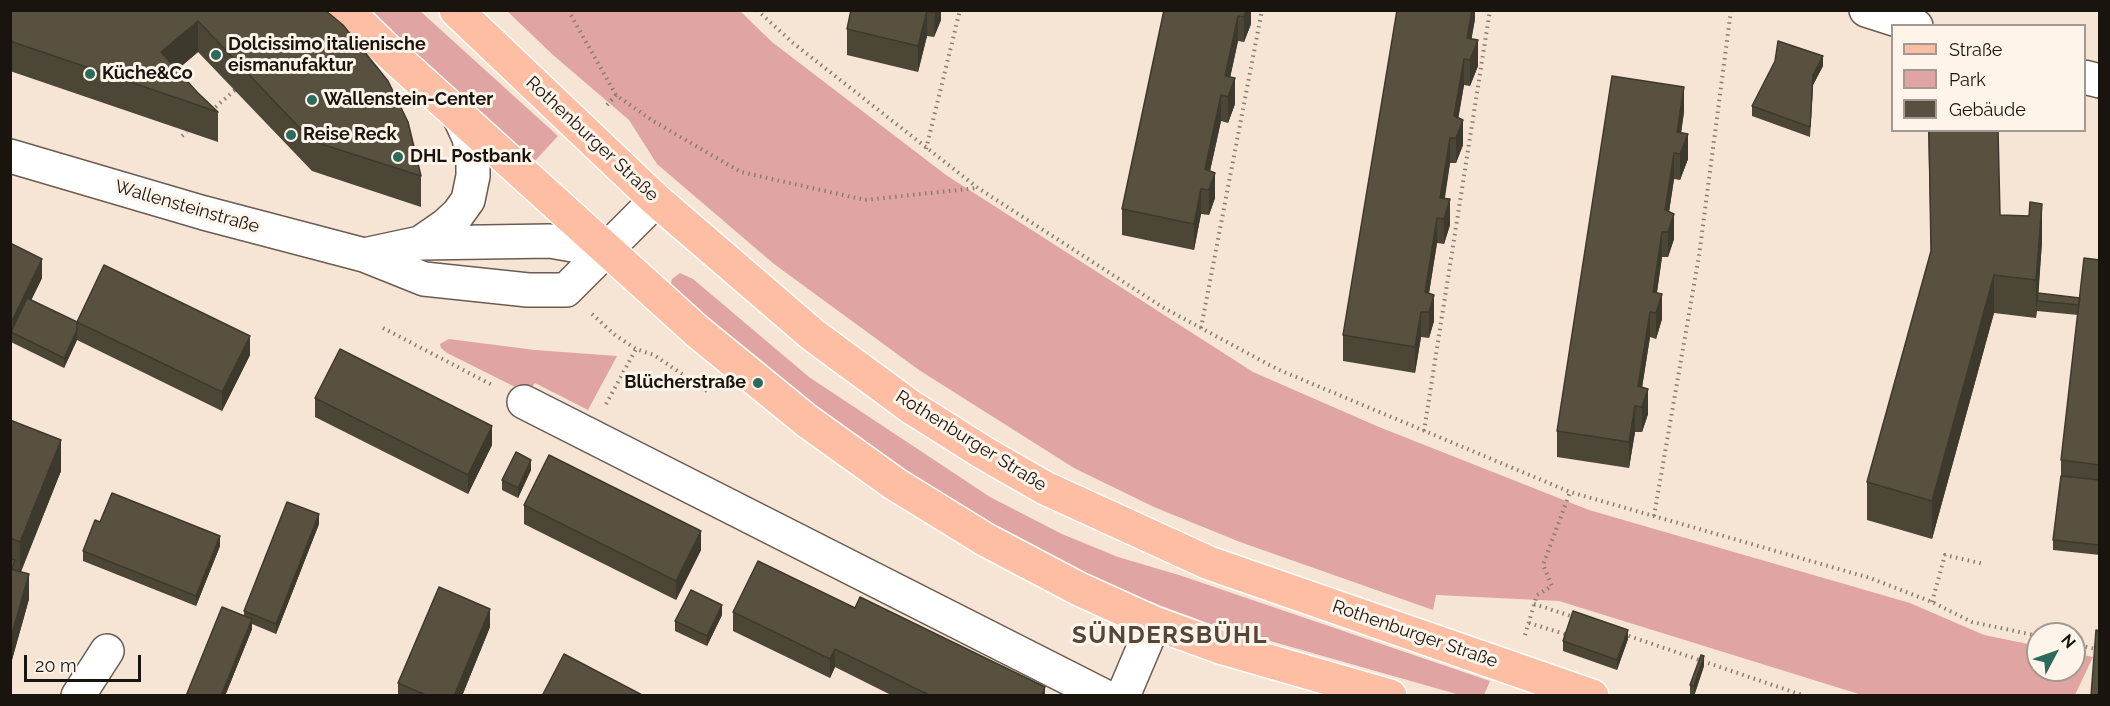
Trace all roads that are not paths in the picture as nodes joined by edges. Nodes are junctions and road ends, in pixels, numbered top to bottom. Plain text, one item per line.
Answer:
1 (346, 10) edge
2 (456, 10) edge
3 (1866, 10) edge
4 (1910, 24) edge
5 (458, 114) junction
6 (10, 156) edge
7 (656, 200) junction
8 (420, 243) junction
9 (607, 251) junction
10 (364, 255) junction
11 (524, 402) road end
12 (1154, 623) junction
13 (107, 651) dead end
14 (78, 696) edge
15 (1104, 696) edge
16 (1123, 696) edge
17 (1390, 696) edge
18 (1592, 696) edge

1 - 5 main road
2 - 7 main road, Rothenburger Straße
3 - 4 street
5 - 8 street
5 - 9 main road
6 - 10 street, Wallensteinstraße
7 - 9 street
7 - 18 main road, Rothenburger Straße
8 - 9 street, Wallensteinstraße
8 - 10 street, Wallensteinstraße
9 - 10 street, Wallensteinstraße
9 - 12 main road
11 - 15 street
12 - 16 street
12 - 17 main road
13 - 14 street

